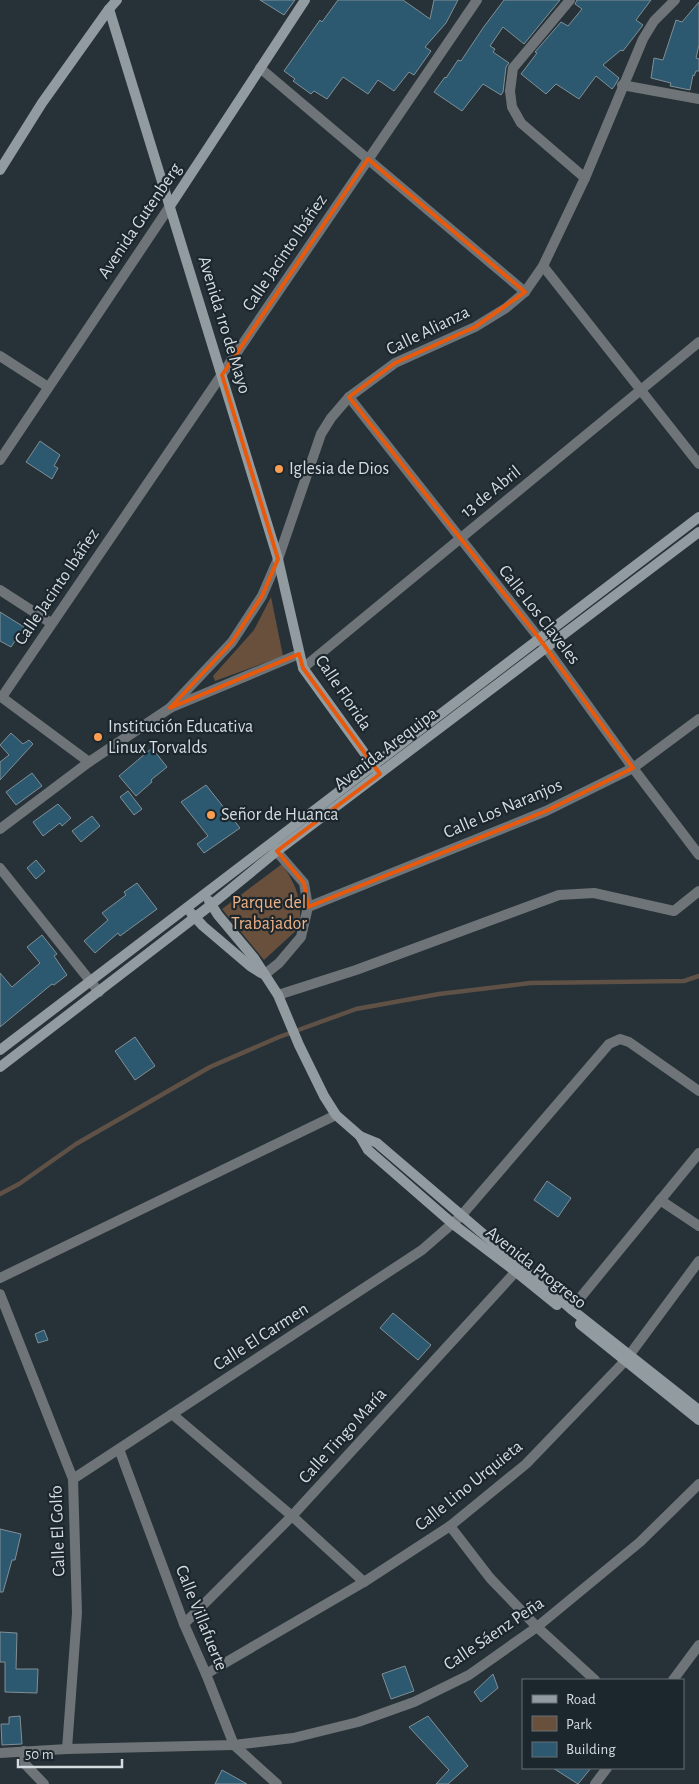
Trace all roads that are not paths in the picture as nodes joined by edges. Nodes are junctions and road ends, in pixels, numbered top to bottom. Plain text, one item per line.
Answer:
1 (117, 0) edge
2 (305, 0) edge
3 (477, 0) edge
4 (570, 0) edge
5 (675, 0) edge
6 (109, 9) junction
7 (260, 68) junction
8 (622, 85) junction
9 (699, 100) edge
10 (368, 159) junction
11 (0, 170) edge
12 (584, 178) junction
13 (170, 206) junction
14 (543, 266) junction
15 (525, 292) junction
16 (699, 342) edge
17 (0, 356) edge
18 (222, 375) junction
19 (48, 387) junction
20 (641, 390) junction
21 (349, 397) junction
22 (0, 460) edge
23 (699, 464) edge
24 (699, 517) edge
25 (699, 532) edge
26 (460, 539) junction
27 (278, 559) junction
28 (0, 590) edge
29 (51, 623) junction
30 (539, 638) junction
31 (546, 648) junction
32 (299, 654) junction
33 (303, 668) junction
34 (1, 696) edge
35 (170, 708) junction
36 (699, 719) edge
37 (90, 762) junction
38 (372, 765) junction
39 (633, 768) junction
40 (380, 774) junction
41 (0, 829) edge
42 (269, 844) junction
43 (277, 852) junction
44 (699, 855) edge
45 (0, 868) edge
46 (699, 891) edge
47 (204, 894) junction
48 (211, 905) junction
49 (186, 907) junction
50 (308, 908) junction
51 (194, 918) junction
52 (264, 974) junction
53 (90, 981) junction
54 (99, 992) junction
55 (279, 998) junction
56 (0, 1050) edge
57 (0, 1067) edge
58 (699, 1091) edge
59 (336, 1115) junction
60 (360, 1136) junction
61 (699, 1153) edge
62 (660, 1200) junction
63 (461, 1216) junction
64 (453, 1224) junction
65 (699, 1226) edge
66 (699, 1261) edge
67 (518, 1268) junction
68 (0, 1278) edge
69 (0, 1294) edge
70 (571, 1308) junction
71 (628, 1357) junction
72 (699, 1410) edge
73 (172, 1414) junction
74 (699, 1420) edge
75 (118, 1449) junction
76 (73, 1479) junction
77 (699, 1484) edge
78 (292, 1516) junction
79 (450, 1526) junction
80 (364, 1582) junction
81 (184, 1624) junction
82 (537, 1627) junction
83 (699, 1645) edge
84 (206, 1674) junction
85 (594, 1679) edge
86 (674, 1679) edge
87 (234, 1745) junction
88 (67, 1749) junction
89 (24, 1751) junction
90 (0, 1753) edge
91 (607, 1769) edge
92 (44, 1784) edge
93 (277, 1784) edge
94 (595, 1784) edge

1 - 6 main road
2 - 7 main road, Avenida Gutenberg
3 - 10 street, Calle Jacinto Ibáñez
4 - 12 street
5 - 8 street, Calle Alianza
6 - 11 main road
6 - 13 main road, Avenida 1ro de Mayo
7 - 10 street
7 - 13 main road, Avenida Gutenberg
8 - 9 street
8 - 12 street, Calle Alianza
10 - 15 street
10 - 18 street, Calle Jacinto Ibáñez
12 - 14 street, Calle Alianza
13 - 18 main road, Avenida 1ro de Mayo
13 - 19 street, Avenida Gutenberg
14 - 15 street, Calle Alianza
14 - 20 street
15 - 21 street, Calle Alianza
16 - 20 street, 13 de Abril
17 - 19 street
18 - 27 main road, Avenida 1ro de Mayo
18 - 29 street, Calle Jacinto Ibáñez
19 - 22 street, Avenida Gutenberg
20 - 23 street
20 - 26 street, 13 de Abril
21 - 26 street, Calle Los Claveles
21 - 27 street, Calle Alianza
24 - 30 main road, Avenida Arequipa
25 - 31 main road, Avenida Arequipa
26 - 30 street, Calle Los Claveles
26 - 33 street, 13 de Abril
27 - 32 main road, Avenida 1ro de Mayo
27 - 35 street, Calle Alianza
28 - 29 street
29 - 34 street, Calle Jacinto Ibáñez
30 - 31 street, Calle Los Claveles
30 - 38 main road, Avenida Arequipa
31 - 39 street, Calle Los Claveles
31 - 40 main road, Avenida Arequipa
32 - 33 main road, Calle Florida
32 - 35 street, Calle Alianza
33 - 38 main road, Calle Florida
34 - 37 street
35 - 37 street, Calle Alianza
36 - 39 street, Calle Los Naranjos
37 - 41 street, Calle Alianza
38 - 40 main road, Calle Florida
38 - 42 main road, Avenida Arequipa
39 - 44 street, Calle Los Claveles
39 - 50 street, Calle Los Naranjos
40 - 43 main road, Avenida Arequipa
42 - 43 street
42 - 47 main road, Avenida Arequipa
43 - 48 main road, Avenida Arequipa
43 - 50 street
45 - 53 street
46 - 55 street
47 - 48 main road, Avenida Progreso
47 - 49 main road, Avenida Arequipa
48 - 51 main road, Avenida Arequipa
48 - 52 main road, Avenida Progreso
49 - 51 main road, Avenida Progreso
49 - 53 main road, Avenida Arequipa
50 - 52 street
51 - 52 main road, Avenida Progreso
51 - 54 main road, Avenida Arequipa
52 - 55 main road, Avenida Progreso
53 - 54 street
53 - 56 main road, Avenida Arequipa
54 - 57 main road, Avenida Arequipa
55 - 59 main road, Avenida Progreso
58 - 63 street, Calle El Carmen
59 - 60 main road, Avenida Progreso
59 - 68 street
60 - 63 main road, Avenida Progreso
60 - 64 main road, Avenida Progreso
61 - 62 street
62 - 65 street
62 - 70 street
63 - 64 street, Calle El Carmen
63 - 67 main road, Avenida Progreso
64 - 67 main road, Avenida Progreso
64 - 73 street, Calle El Carmen
66 - 71 street, Calle Lino Urquieta
67 - 70 main road, Avenida Progreso
67 - 71 main road, Avenida Progreso
67 - 78 street, Calle Tingo María
69 - 76 street, Calle El Golfo
70 - 71 main road, Avenida Progreso
71 - 72 main road, Avenida Progreso
71 - 74 main road, Avenida Progreso
71 - 79 street, Calle Lino Urquieta
73 - 75 street, Calle El Carmen
73 - 78 street
75 - 76 street, Calle El Carmen
75 - 81 street, Calle Villafuerte
76 - 88 street, Calle El Golfo
77 - 82 street, Calle Sáenz Peña
78 - 80 street
78 - 81 street, Calle Tingo María
79 - 80 street, Calle Lino Urquieta
79 - 82 street
80 - 84 street, Calle Lino Urquieta
81 - 84 street, Calle Villafuerte
82 - 85 street
82 - 87 street, Calle Sáenz Peña
83 - 86 street
84 - 87 street, Calle Villafuerte
87 - 88 street, Calle Sáenz Peña
87 - 93 street, Calle Villafuerte
88 - 89 street, Calle Sáenz Peña
89 - 90 street, Calle Sáenz Peña
89 - 92 street
91 - 94 street

